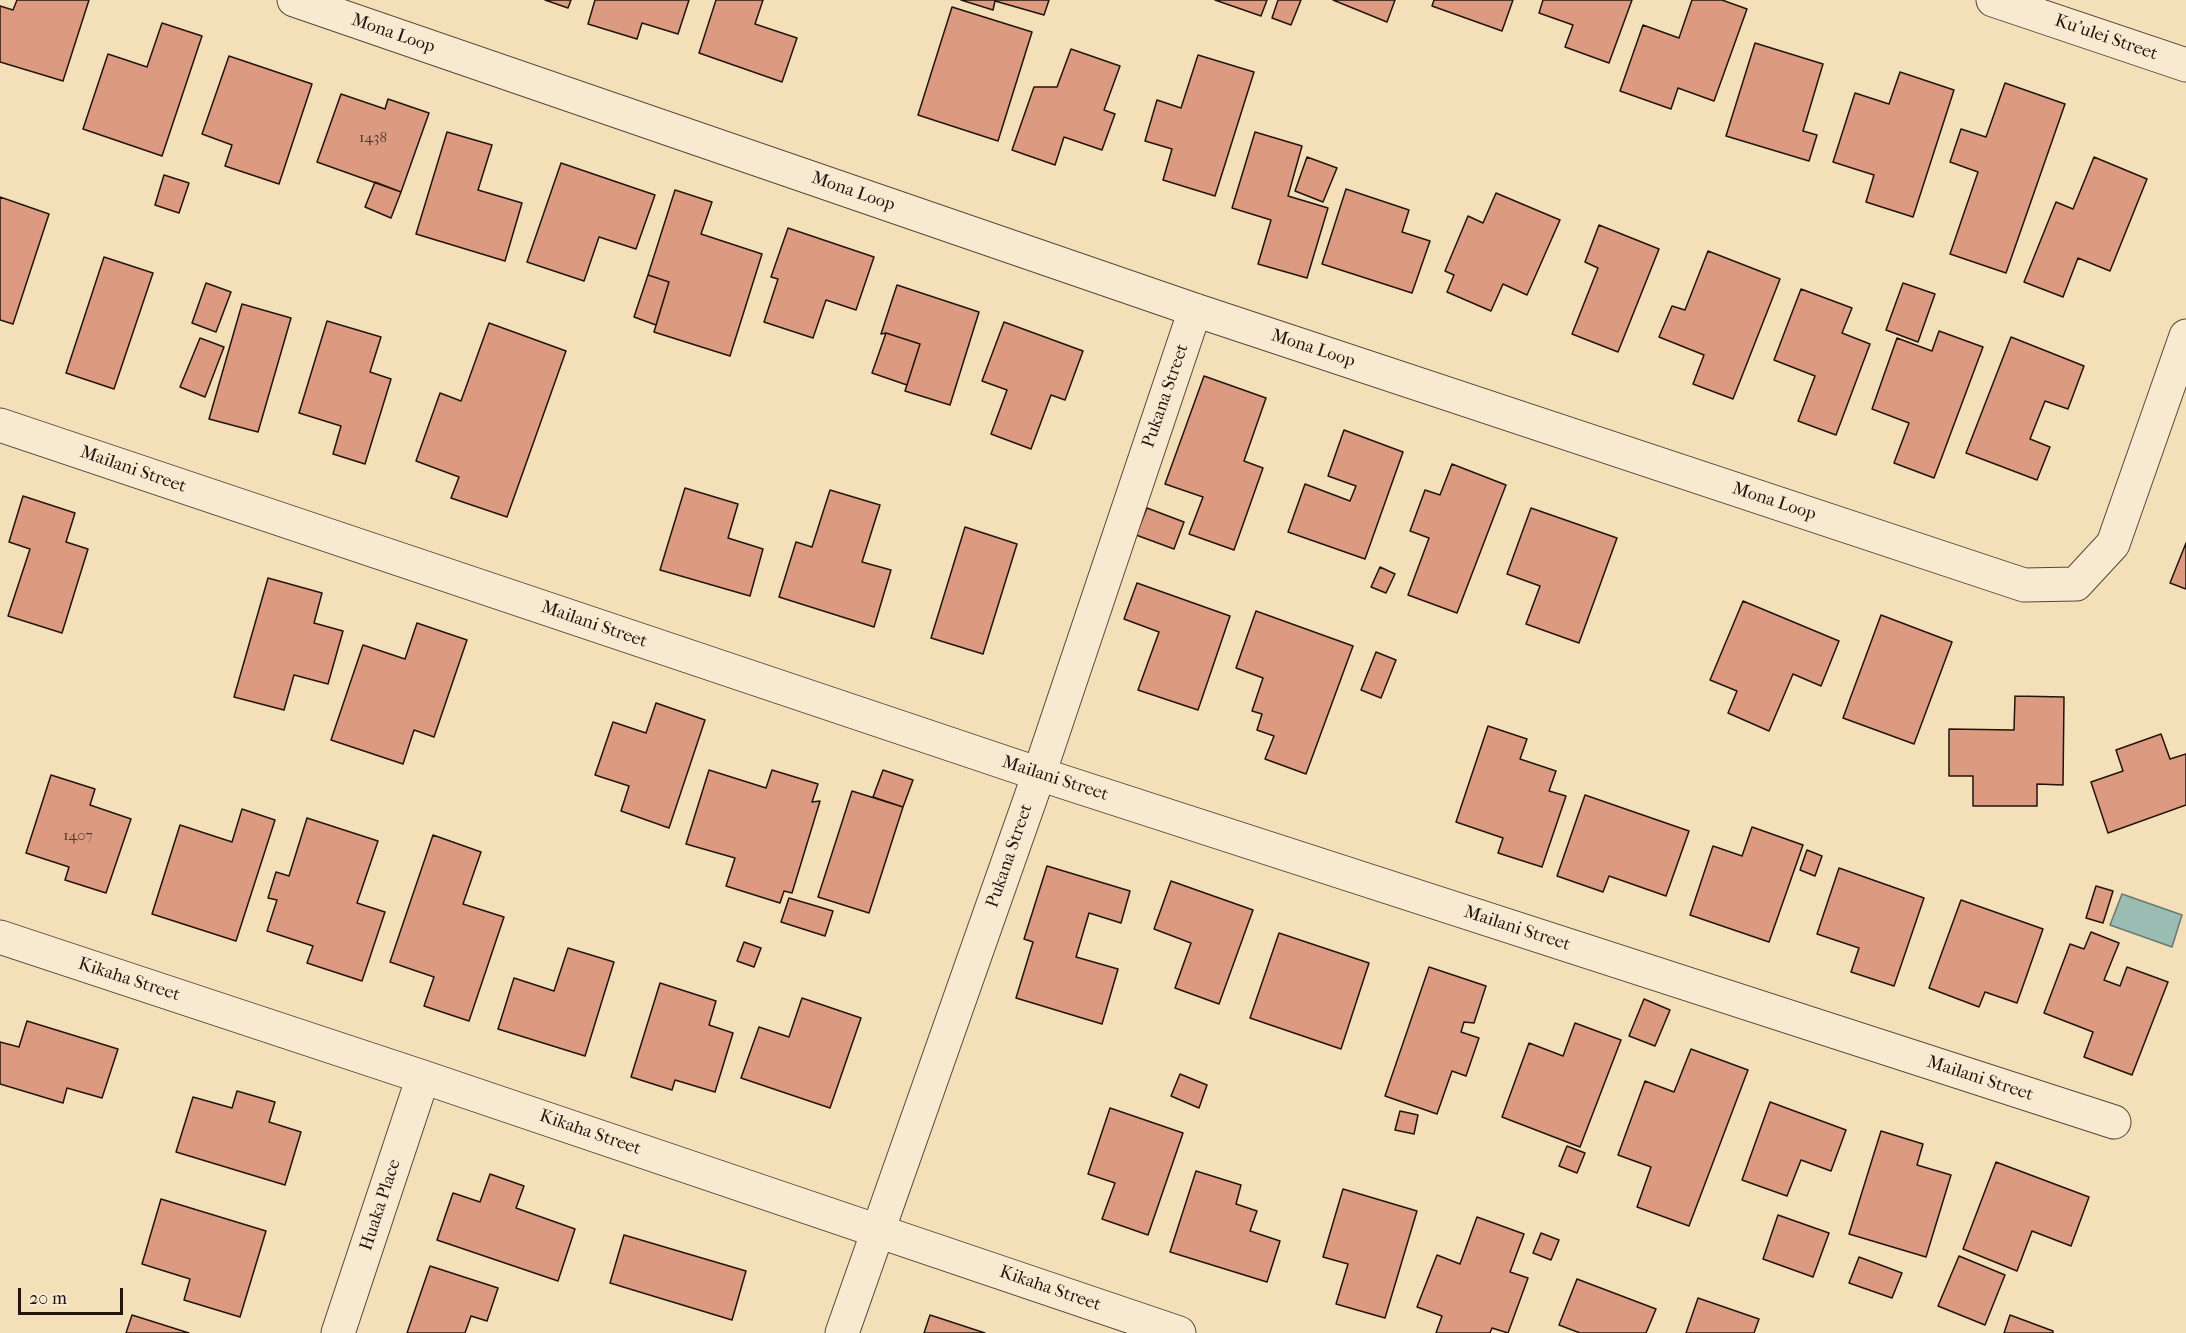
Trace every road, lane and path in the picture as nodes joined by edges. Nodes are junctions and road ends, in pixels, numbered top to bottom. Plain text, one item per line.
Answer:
1 (294, 0) edge
2 (1993, 0) edge
3 (2186, 65) edge
4 (1195, 310) junction
5 (2186, 336) edge
6 (0, 425) edge
7 (1039, 774) junction
8 (0, 937) edge
9 (423, 1077) junction
10 (2114, 1122) dead end
11 (878, 1230) junction
12 (338, 1333) edge
13 (842, 1333) edge
14 (1179, 1333) edge

1 - 4 street, Mona Loop
2 - 3 street, Ku'ulei Street
4 - 5 street, Mona Loop
4 - 7 street, Pukana Street
6 - 7 street, Mailani Street
7 - 10 street, Mailani Street
7 - 11 street, Pukana Street
8 - 9 street, Kikaha Street
9 - 11 street, Kikaha Street
9 - 12 street, Huaka Place
11 - 13 street, Pukana Street
11 - 14 street, Kikaha Street

